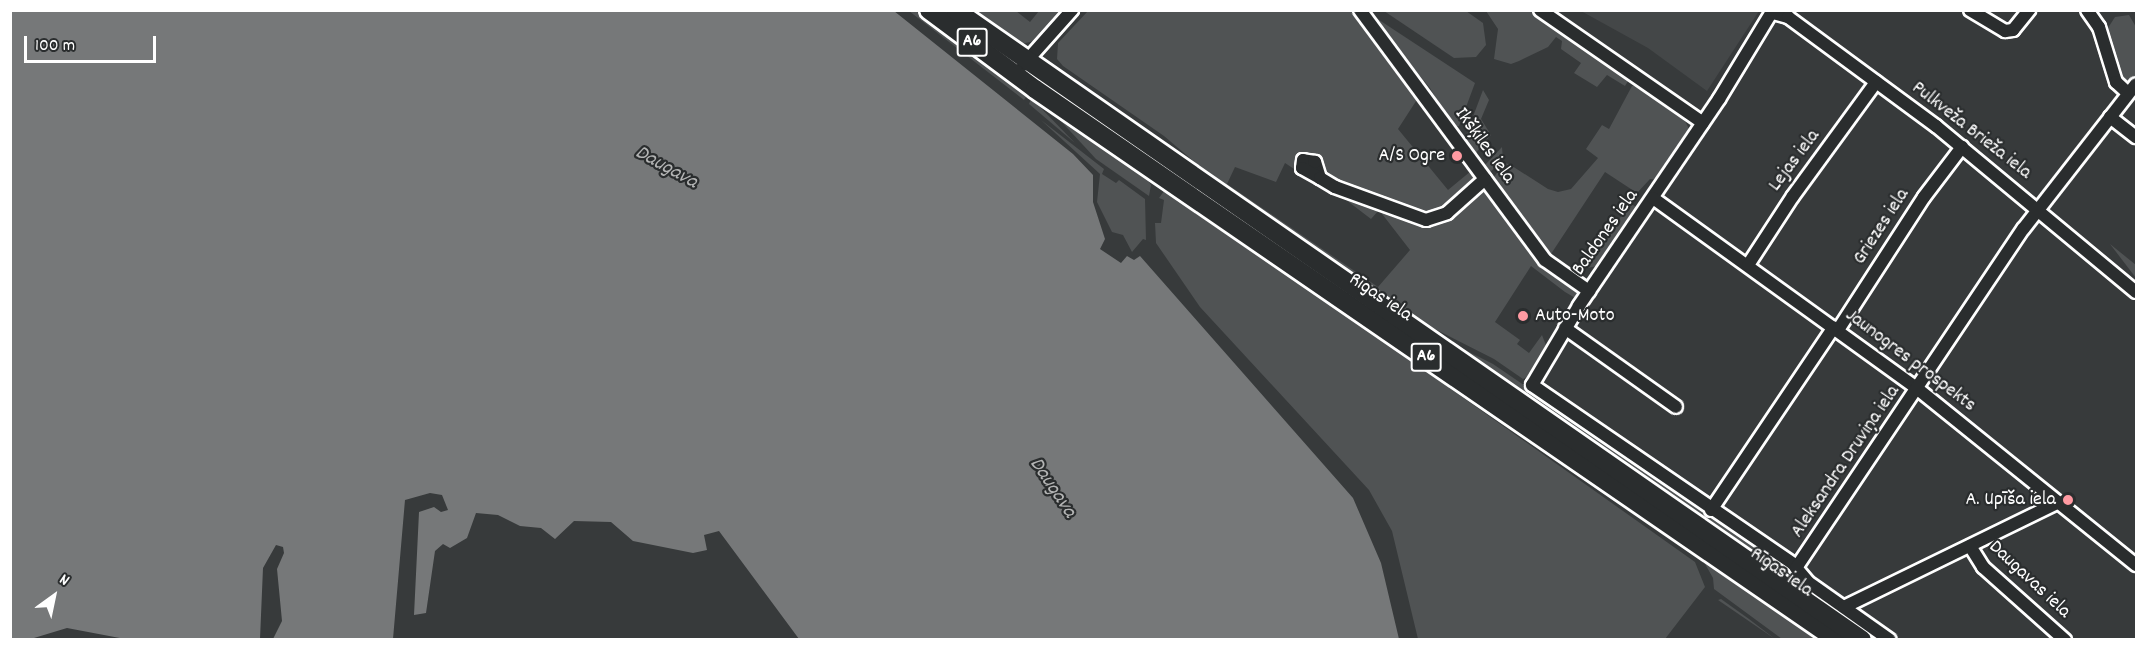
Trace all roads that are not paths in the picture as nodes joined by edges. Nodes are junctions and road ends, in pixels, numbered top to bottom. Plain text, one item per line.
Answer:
1 (929, 10) edge
2 (955, 10) edge
3 (1072, 10) edge
4 (1360, 10) edge
5 (1540, 10) edge
6 (1970, 10) edge
7 (2029, 10) edge
8 (2087, 10) edge
9 (1773, 12) edge
10 (1020, 68) junction
11 (1876, 82) junction
12 (2132, 88) edge
13 (2110, 117) junction
14 (1703, 123) junction
15 (2136, 137) edge
16 (1962, 147) junction
17 (1320, 178) dead end
18 (1485, 179) junction
19 (1653, 198) junction
20 (2038, 209) junction
21 (1748, 265) junction
22 (1589, 291) junction
23 (2136, 292) edge
24 (1565, 328) junction
25 (1836, 329) junction
26 (1919, 390) junction
27 (1676, 407) dead end
28 (2059, 502) junction
29 (1712, 510) junction
30 (1970, 546) junction
31 (2136, 565) edge
32 (1796, 568) junction
33 (1844, 607) junction
34 (1837, 639) edge
35 (1862, 639) edge
36 (1890, 639) edge
37 (2065, 639) edge

1 - 10 highway, Rīgas iela / A6
2 - 10 highway, Rīgas iela / A6
3 - 10 street
4 - 18 street, Ikšķiles iela
5 - 14 street
6 - 7 street
8 - 12 street
9 - 11 street, Pulkveža Brieža iela
9 - 14 street, Baldones iela
10 - 34 highway, Rīgas iela / A6
10 - 35 highway, Rīgas iela / A6
11 - 16 street, Pulkveža Brieža iela
11 - 21 street, Lejas iela
12 - 13 street, Aleksandra Druviņa iela
13 - 15 street
13 - 20 street, Aleksandra Druviņa iela
14 - 19 street, Baldones iela
16 - 20 street, Pulkveža Brieža iela
16 - 25 street, Griezes iela
17 - 18 street
18 - 22 street, Ikšķiles iela
19 - 21 street, Jaunogres prospekts
19 - 22 street, Baldones iela
20 - 23 street, Pulkveža Brieža iela
20 - 26 street, Aleksandra Druviņa iela
21 - 25 street, Jaunogres prospekts
22 - 24 street, Baldones iela
24 - 27 street
24 - 29 street, Baldones iela
25 - 26 street, Jaunogres prospekts
25 - 29 street, Griezes iela
26 - 28 street, Jaunogres prospekts
26 - 32 street, Aleksandra Druviņa iela
28 - 30 street
28 - 31 street, Jaunogres prospekts
29 - 32 street, Rīgas iela
30 - 33 street
30 - 37 street, Daugavas iela
32 - 33 street, Rīgas iela
33 - 36 street, Rīgas iela

